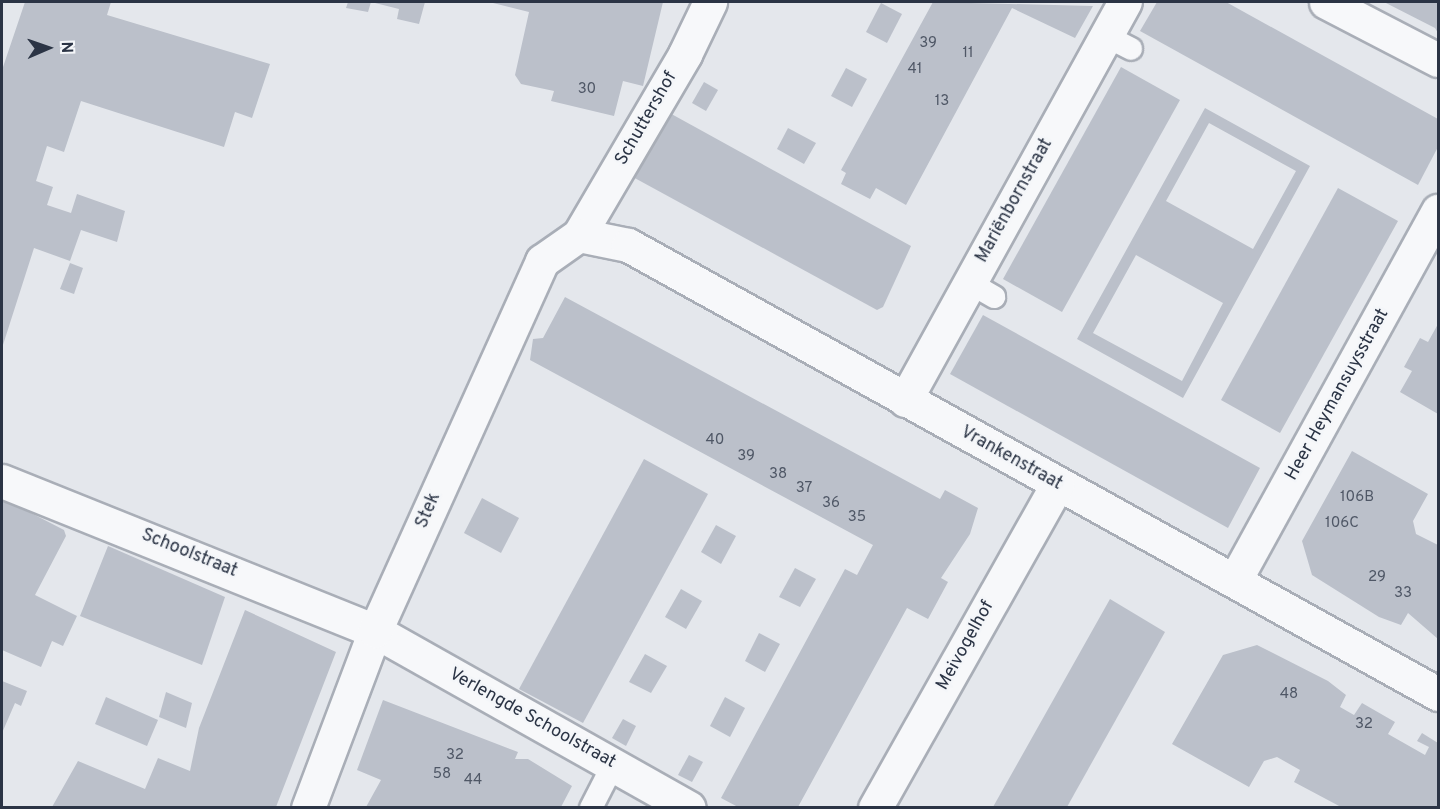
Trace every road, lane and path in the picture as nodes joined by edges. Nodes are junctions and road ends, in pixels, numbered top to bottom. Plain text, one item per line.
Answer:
1 (710, 2) edge
2 (1125, 2) edge
3 (1326, 2) edge
4 (1438, 60) edge
5 (1438, 211) edge
6 (579, 235) junction
7 (905, 400) junction
8 (2, 481) edge
9 (1057, 485) junction
10 (1236, 578) junction
11 (375, 631) junction
12 (1438, 694) edge
13 (613, 765) junction
14 (308, 807) edge
15 (591, 807) edge
16 (689, 807) edge
17 (875, 807) edge

1 - 6 street, Schuttershof
2 - 7 street, Mariënbornstraat
3 - 4 street
5 - 10 street, Heer Heymansuysstraat
6 - 7 street, Vrankenstraat
6 - 11 street, Stek
7 - 9 street, Vrankenstraat
8 - 11 street, Schoolstraat
9 - 10 street, Vrankenstraat
9 - 17 street, Meivogelhof
10 - 12 street, Vrankenstraat
11 - 13 street, Verlengde Schoolstraat
11 - 14 street, Stek
13 - 15 lane
13 - 16 street, Verlengde Schoolstraat

